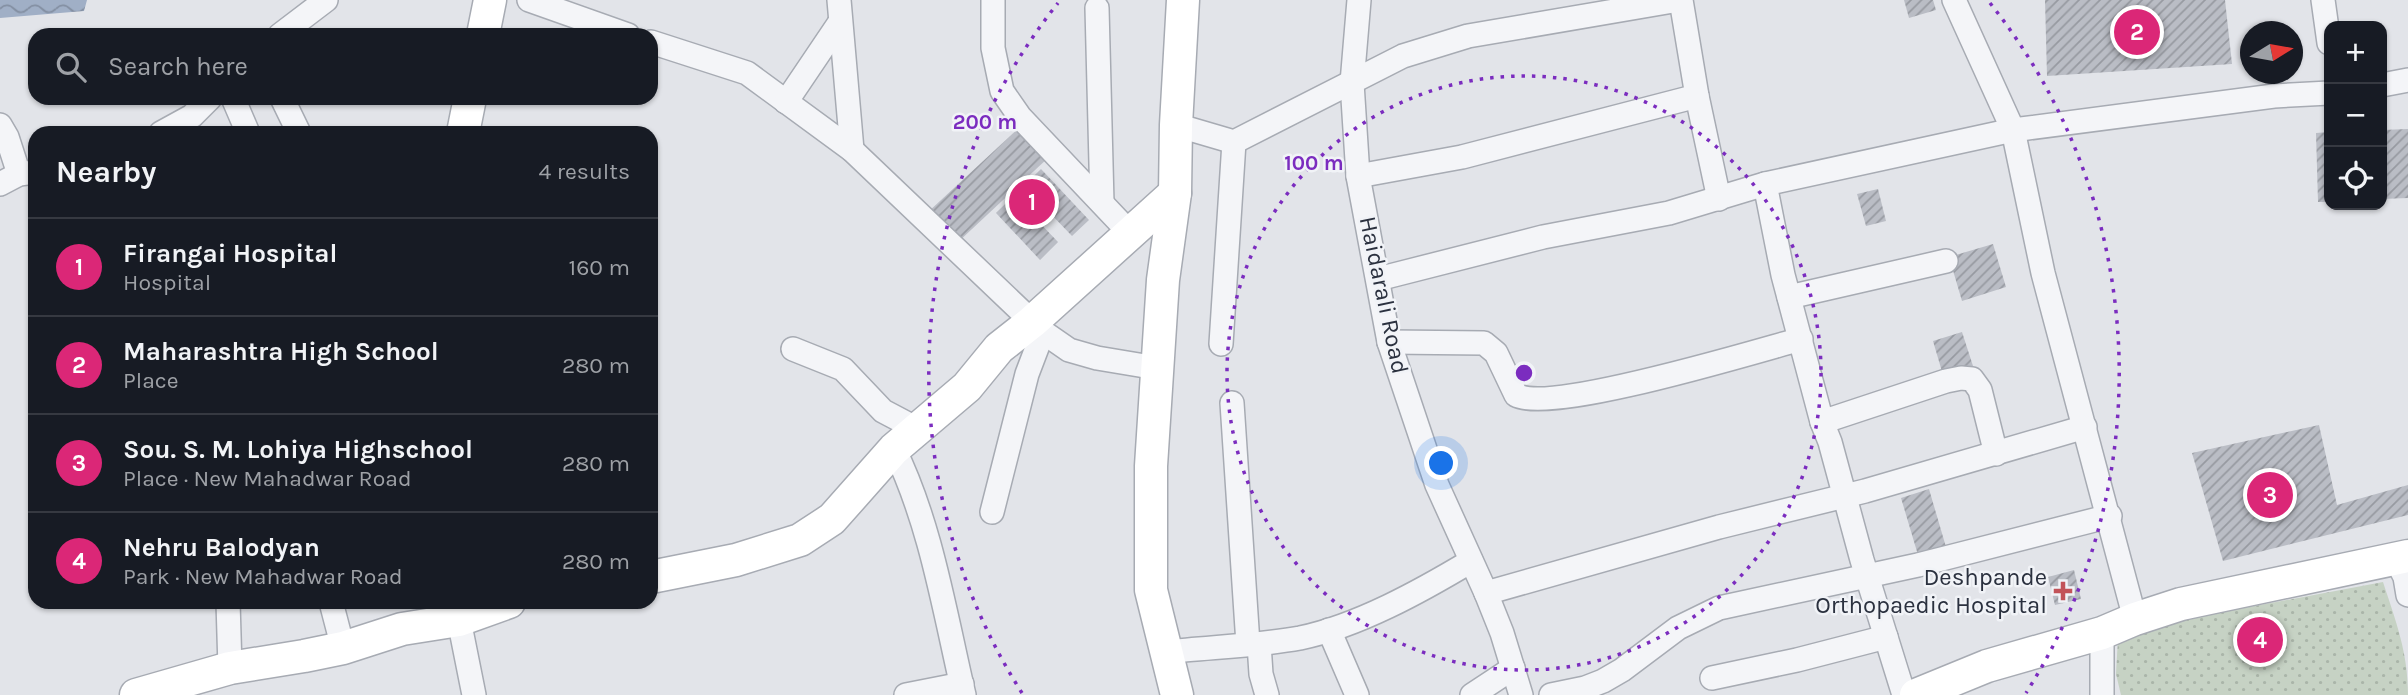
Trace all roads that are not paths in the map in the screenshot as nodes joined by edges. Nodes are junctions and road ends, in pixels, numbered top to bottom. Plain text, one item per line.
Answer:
1 (326, 0) edge
2 (490, 0) edge
3 (529, 0) edge
4 (993, 0) edge
5 (1183, 0) edge
6 (1359, 0) edge
7 (1680, 0) edge
8 (1954, 0) edge
9 (2323, 0) edge
10 (1097, 8) dead end
11 (839, 11) edge
12 (2326, 21) edge
13 (289, 28) edge
14 (484, 28) edge
15 (608, 28) edge
16 (658, 44) edge
17 (2408, 80) edge
18 (1352, 83) junction
19 (2387, 84) edge
20 (2324, 93) edge
21 (1697, 96) junction
22 (786, 102) junction
23 (206, 105) edge
24 (236, 105) edge
25 (285, 105) edge
26 (469, 105) edge
27 (0, 125) edge
28 (195, 125) edge
29 (1176, 125) junction
30 (245, 126) edge
31 (296, 126) edge
32 (464, 126) edge
33 (2013, 130) junction
34 (1234, 142) junction
35 (852, 150) junction
36 (1358, 176) junction
37 (18, 177) edge
38 (1765, 184) junction
39 (1175, 193) junction
40 (1719, 199) junction
41 (1102, 203) junction
42 (1130, 233) junction
43 (1946, 261) dead end
44 (1378, 279) junction
45 (1789, 298) junction
46 (1037, 327) junction
47 (1801, 339) junction
48 (1389, 342) junction
49 (1221, 344) dead end
50 (793, 349) dead end
51 (1157, 368) junction
52 (1232, 403) dead end
53 (1822, 422) junction
54 (2085, 427) junction
55 (919, 430) junction
56 (894, 449) junction
57 (1996, 454) junction
58 (1844, 496) junction
59 (992, 512) dead end
60 (2109, 516) junction
61 (2402, 556) edge
62 (1471, 561) junction
63 (1866, 575) junction
64 (658, 576) edge
65 (1486, 593) junction
66 (2408, 595) edge
67 (228, 609) edge
68 (333, 609) edge
69 (457, 611) edge
70 (2136, 619) junction
71 (1329, 630) junction
72 (2102, 633) junction
73 (1886, 637) junction
74 (1254, 644) junction
75 (342, 648) junction
76 (1166, 652) junction
77 (230, 668) junction
78 (1513, 668) junction
79 (1712, 678) dead end
80 (963, 690) edge
81 (136, 695) edge
82 (474, 695) edge
83 (906, 695) edge
84 (1177, 695) edge
85 (1267, 695) edge
86 (1357, 695) edge
87 (1472, 695) edge
88 (1521, 695) edge
89 (1550, 695) edge
90 (1904, 695) edge
91 (1916, 695) edge
92 (2102, 695) edge

1 - 13 street
2 - 14 street
3 - 15 street
4 - 41 street
5 - 29 street
6 - 18 street, Haidarali Road
7 - 18 street
7 - 21 street
8 - 33 street
9 - 12 street
10 - 41 street
11 - 22 street
11 - 35 street
16 - 22 street
17 - 19 street
18 - 34 street
18 - 36 street, Haidarali Road
20 - 33 street
21 - 36 street
21 - 40 street
22 - 35 street
23 - 28 street
24 - 30 street
25 - 31 street
26 - 32 street
27 - 37 street
29 - 34 street
29 - 39 street
33 - 38 street
33 - 54 street
34 - 49 street
35 - 46 street
36 - 44 street, Haidarali Road
38 - 40 street
38 - 45 street
39 - 42 street
39 - 51 street
40 - 44 street
41 - 42 street
42 - 46 street
43 - 45 street
44 - 48 street, Haidarali Road
45 - 47 street
46 - 51 street
46 - 55 street
46 - 59 street
47 - 48 street
47 - 53 street
48 - 62 street, Haidarali Road
50 - 55 street
51 - 76 street
52 - 74 street
53 - 57 street
53 - 58 street
54 - 57 street
54 - 60 street
55 - 56 street
56 - 64 street
56 - 80 street
57 - 58 street
58 - 63 street
58 - 65 street
60 - 63 street
60 - 70 street
61 - 66 street
61 - 70 street
62 - 65 street, Haidarali Road
62 - 71 street
63 - 73 street
63 - 89 street
65 - 78 street, Haidarali Road
67 - 77 street
68 - 75 street
69 - 75 street
69 - 82 street
70 - 72 street
71 - 74 street
71 - 86 street
72 - 91 street
72 - 92 street
73 - 79 street
73 - 90 street
74 - 76 street
74 - 85 street
75 - 77 street
76 - 84 street
77 - 81 street
78 - 87 street
78 - 88 street, Haidarali Road
80 - 83 street

